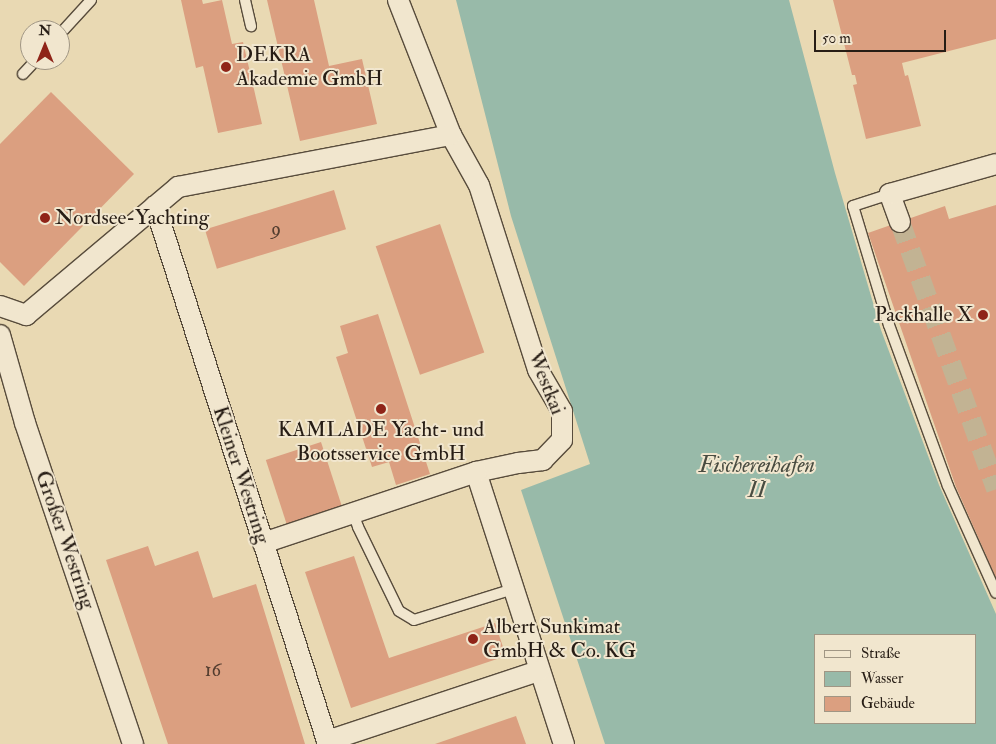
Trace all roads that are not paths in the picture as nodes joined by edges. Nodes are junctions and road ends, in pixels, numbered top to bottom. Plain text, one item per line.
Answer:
1 (91, 0) edge
2 (245, 0) edge
3 (398, 0) edge
4 (70, 23) edge
5 (251, 26) dead end
6 (27, 70) edge
7 (23, 74) dead end
8 (451, 135) junction
9 (996, 164) edge
10 (890, 194) junction
11 (155, 206) junction
12 (900, 222) tunnel mouth
13 (0, 306) edge
14 (0, 335) edge
15 (476, 472) junction
16 (353, 513) junction
17 (263, 543) junction
18 (513, 589) junction
19 (996, 593) edge
20 (539, 671) junction
21 (328, 742) edge
22 (133, 744) edge
23 (564, 744) edge

1 - 4 lane
2 - 5 lane
3 - 8 street, Westkai
6 - 7 lane
8 - 11 street
8 - 15 street, Westkai
9 - 10 street
10 - 12 street
10 - 19 lane
11 - 13 street
11 - 17 street, Kleiner Westring
14 - 22 street, Großer Westring
15 - 16 street, Westkai
15 - 18 street
16 - 17 street, Westkai
16 - 18 lane
17 - 21 street, Kleiner Westring
18 - 20 street
20 - 21 street
20 - 23 street

